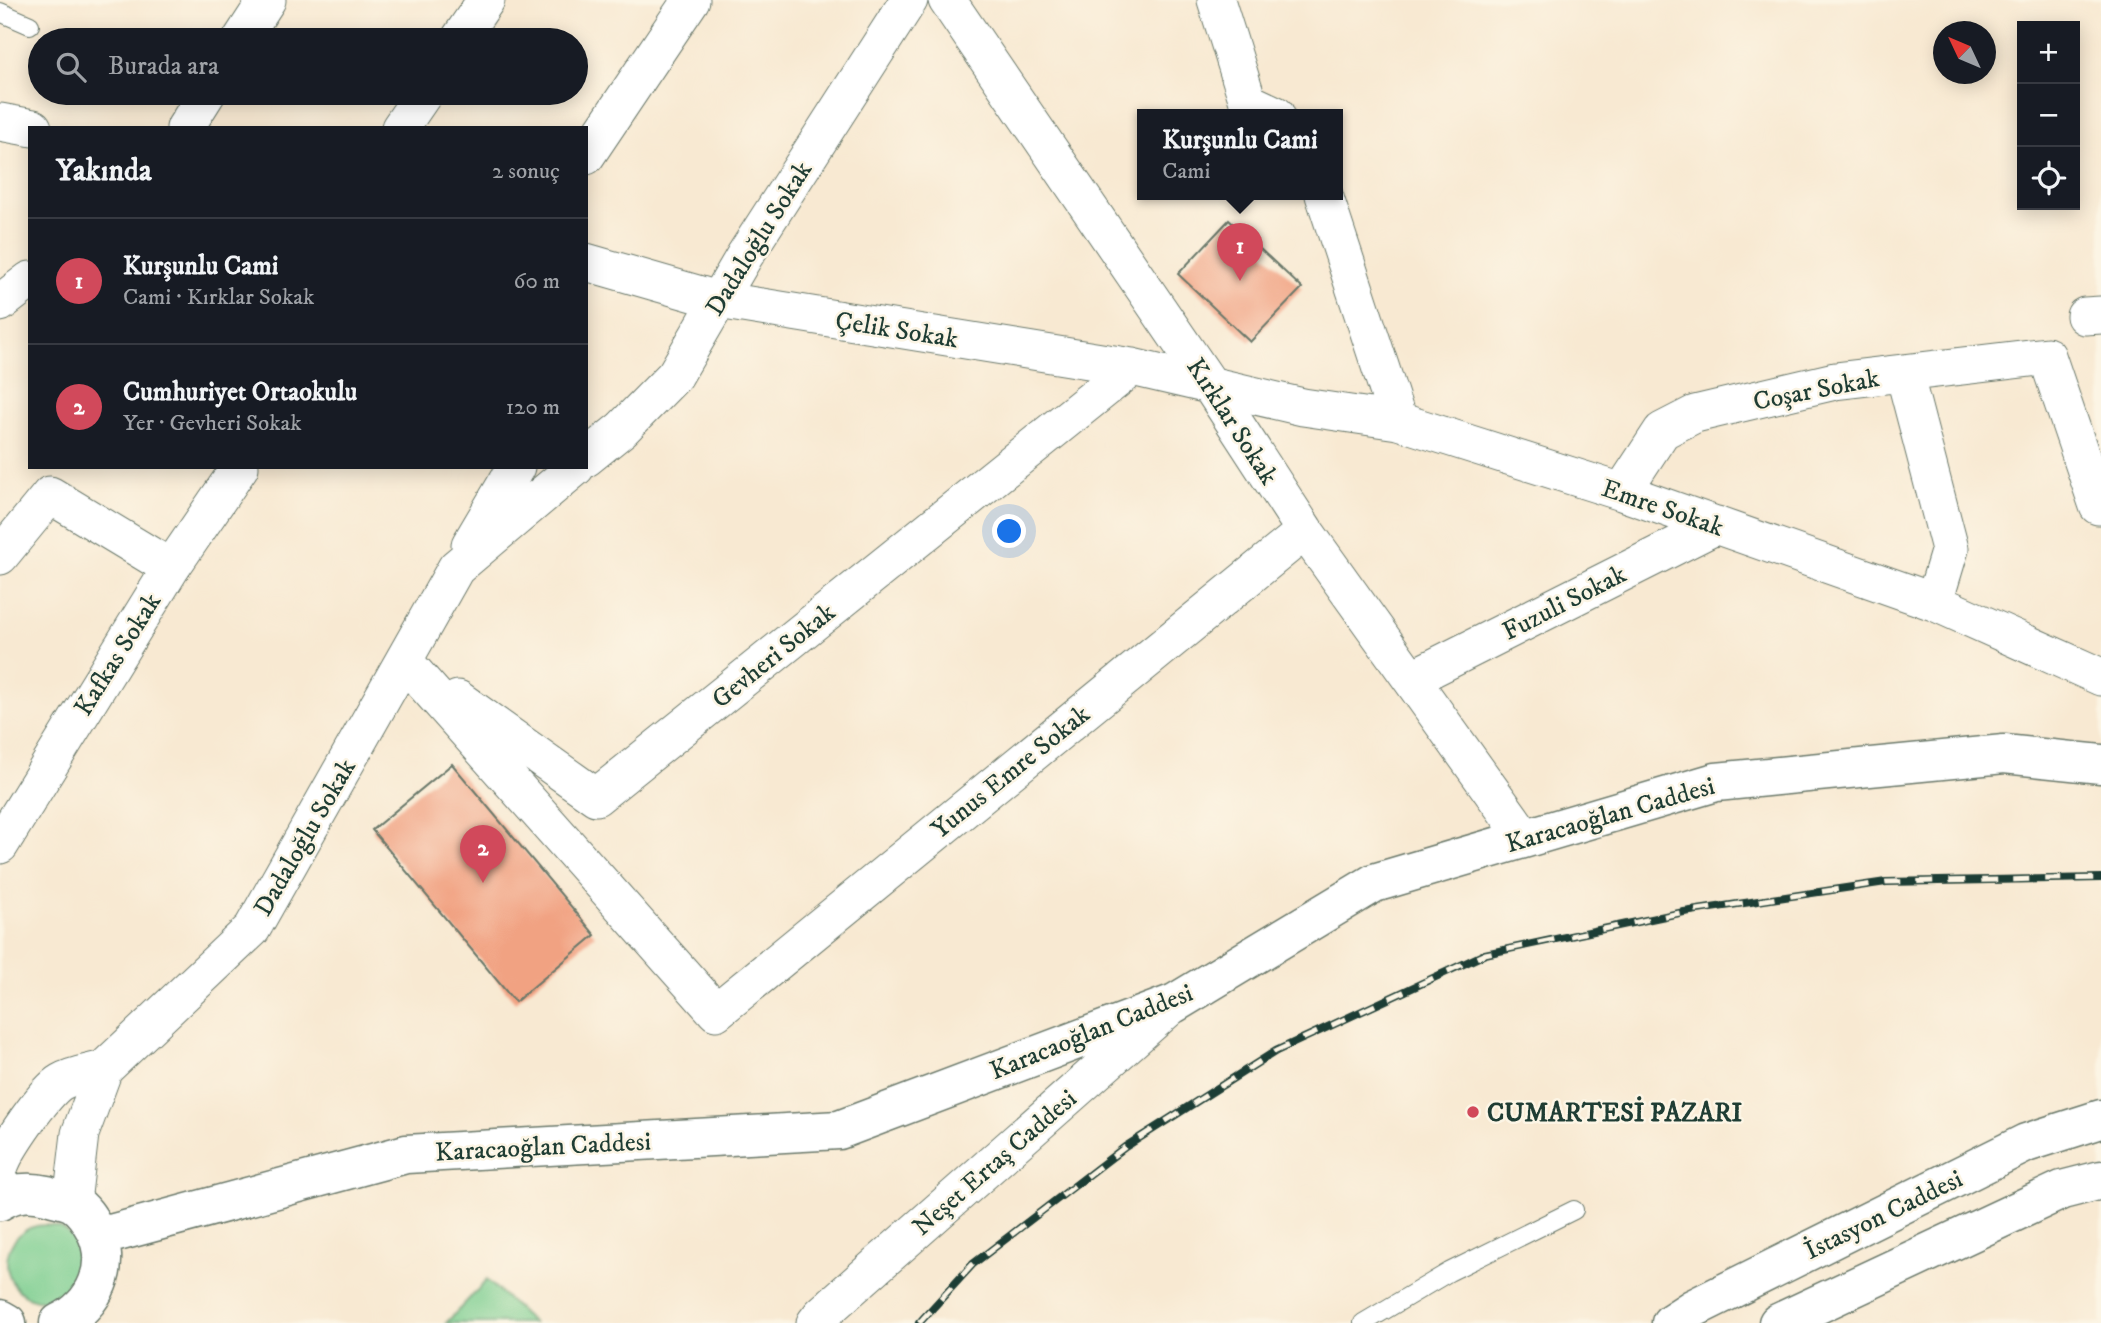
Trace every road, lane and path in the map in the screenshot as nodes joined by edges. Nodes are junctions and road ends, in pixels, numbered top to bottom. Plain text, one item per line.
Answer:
1 (267, 0) edge
2 (486, 0) edge
3 (691, 0) edge
4 (909, 0) edge
5 (947, 0) edge
6 (1216, 0) edge
7 (0, 12) edge
8 (30, 25) dead end
9 (249, 28) edge
10 (467, 28) edge
11 (199, 105) edge
12 (416, 105) edge
13 (1263, 109) edge
14 (0, 122) edge
15 (186, 126) edge
16 (401, 126) edge
17 (28, 127) edge
18 (588, 153) edge
19 (1326, 200) edge
20 (588, 263) edge
21 (28, 282) edge
22 (718, 300) junction
23 (0, 303) edge
24 (1132, 367) junction
25 (1904, 373) junction
26 (1210, 385) junction
27 (1398, 421) junction
28 (588, 456) edge
29 (239, 469) edge
30 (515, 469) edge
31 (574, 469) edge
32 (1622, 492) junction
33 (2101, 506) edge
34 (1717, 525) junction
35 (1305, 531) junction
36 (0, 556) edge
37 (171, 568) junction
38 (456, 568) junction
39 (1934, 602) junction
40 (405, 662) junction
41 (2101, 677) edge
42 (1411, 679) junction
43 (2101, 764) edge
44 (1525, 838) junction
45 (0, 845) edge
46 (1175, 1003) junction
47 (104, 1069) junction
48 (2101, 1119) edge
49 (0, 1166) edge
50 (2101, 1180) edge
51 (0, 1201) edge
52 (72, 1202) junction
53 (1574, 1210) dead end
54 (99, 1237) junction
55 (0, 1319) edge
56 (7, 1323) edge
57 (58, 1323) edge
58 (815, 1323) edge
59 (1363, 1323) edge
60 (1671, 1323) edge
61 (1778, 1323) edge

1 - 9 street
2 - 10 street
3 - 18 street
4 - 22 street, Dadaloğlu Sokak
5 - 26 street, Kırklar Sokak
6 - 13 street
7 - 8 lane
11 - 15 street
12 - 16 street
14 - 17 street
19 - 27 street
20 - 22 street, Çelik Sokak
21 - 23 street
22 - 24 street, Çelik Sokak
22 - 28 street, Dadaloğlu Sokak
24 - 26 street, Çelik Sokak
24 - 40 street, Gevheri Sokak
25 - 32 street, Coşar Sokak
25 - 33 street, Coşar Sokak
25 - 39 street
26 - 27 street, Emre Sokak
26 - 35 street, Kırklar Sokak
27 - 32 street, Emre Sokak
29 - 37 street, Kafkas Sokak
30 - 38 street, Dadaloğlu Sokak
31 - 38 street, Dadaloğlu Sokak
32 - 34 street, Emre Sokak
34 - 39 street, Emre Sokak
34 - 42 street, Fuzuli Sokak
35 - 40 street, Yunus Emre Sokak
35 - 42 street, Kırklar Sokak
36 - 37 street
37 - 45 street, Kafkas Sokak
38 - 40 street, Dadaloğlu Sokak
39 - 41 street, Emre Sokak
40 - 47 street, Dadaloğlu Sokak
42 - 44 street, Kırklar Sokak
43 - 44 street, Karacaoğlan Caddesi
44 - 46 street, Karacaoğlan Caddesi
46 - 54 street, Karacaoğlan Caddesi
46 - 58 street, Neşet Ertaş Caddesi
47 - 49 street, Dadaloğlu Sokak
47 - 52 street, Dadaloğlu Sokak
48 - 60 street, İstasyon Caddesi
50 - 61 street, İstasyon Caddesi
51 - 52 street
52 - 54 street
53 - 59 lane
54 - 57 street
55 - 56 street

